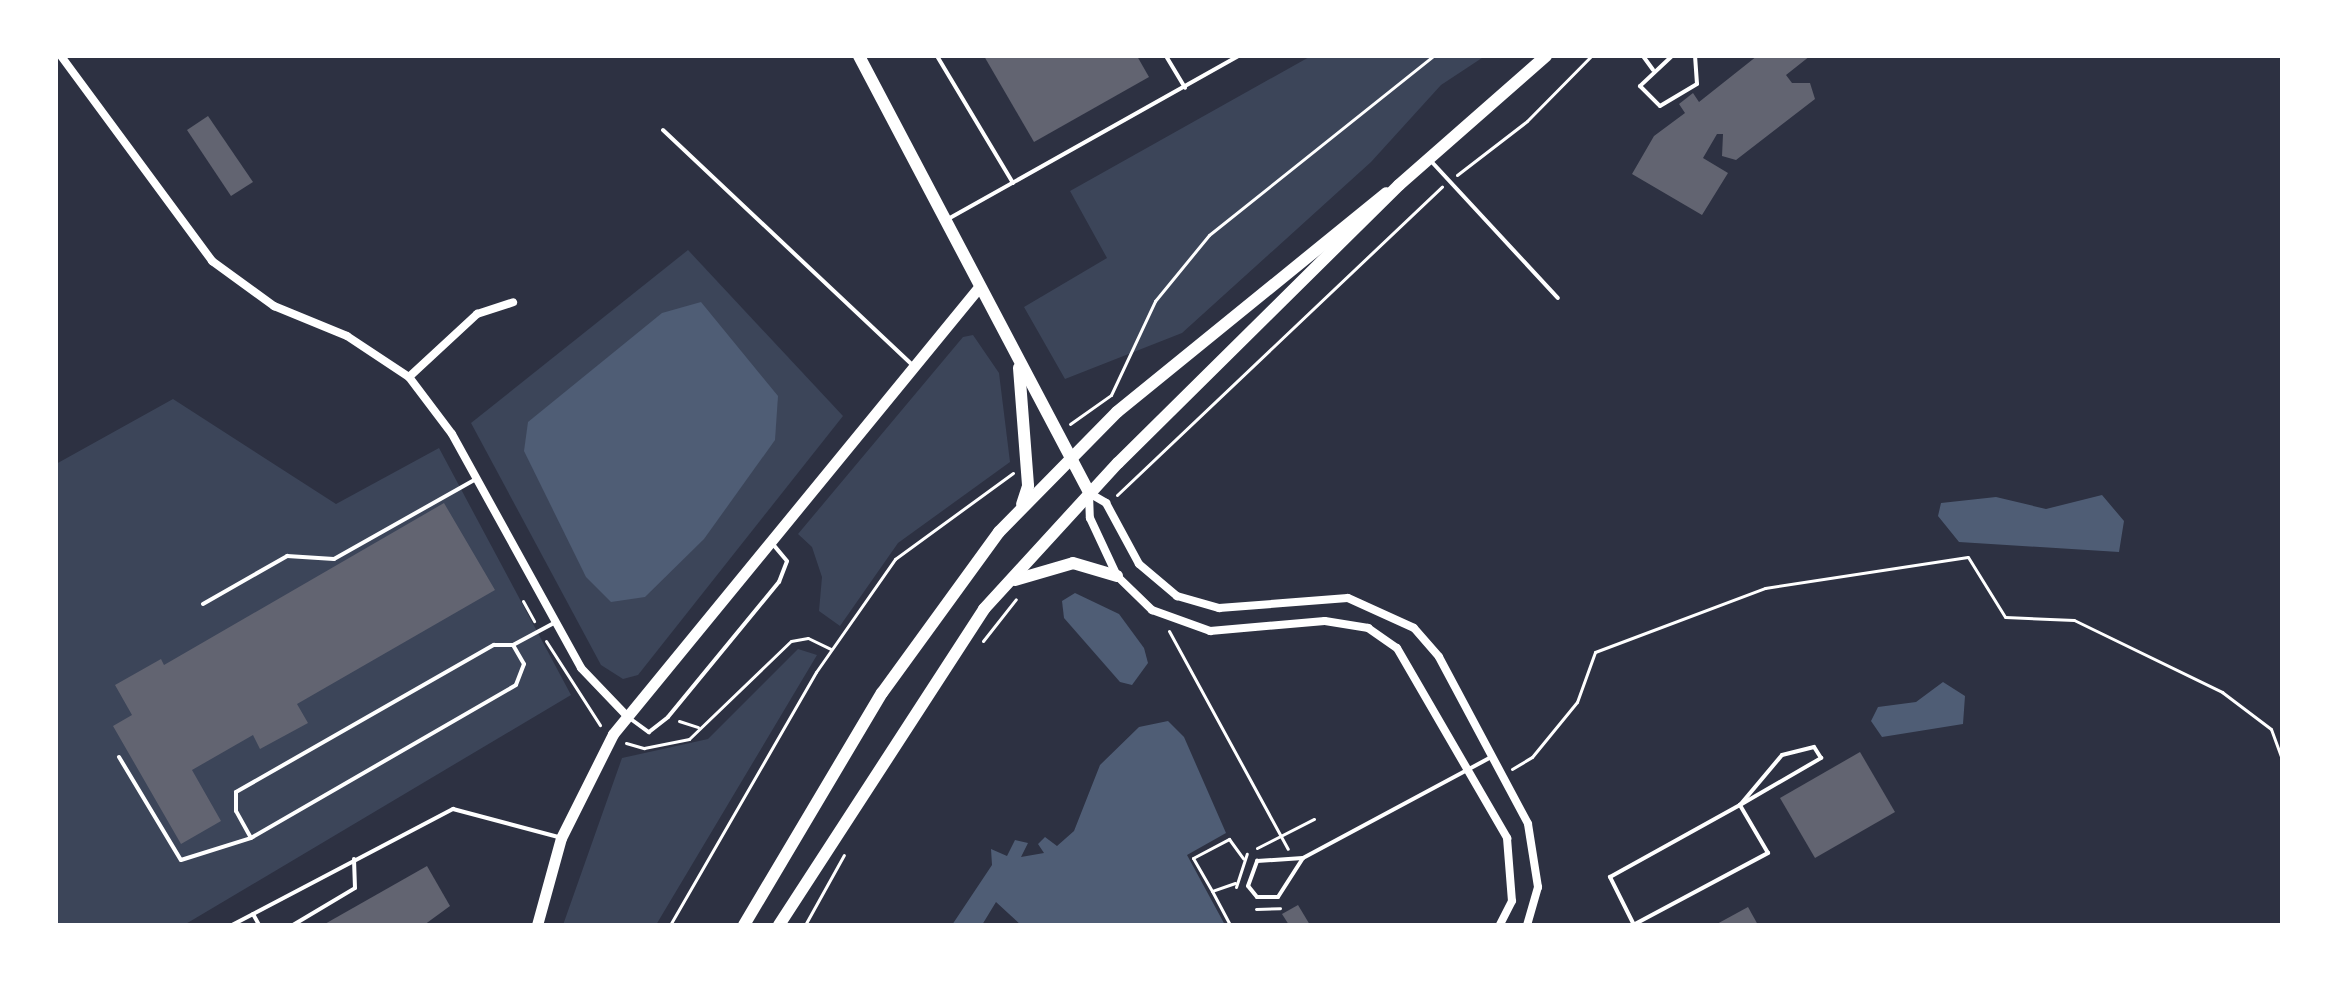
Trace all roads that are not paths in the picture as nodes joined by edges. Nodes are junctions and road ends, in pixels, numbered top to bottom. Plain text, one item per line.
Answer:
1 (61, 56) edge
2 (859, 56) edge
3 (937, 56) edge
4 (1166, 56) edge
5 (1239, 56) edge
6 (1546, 56) edge
7 (1643, 56) edge
8 (1672, 56) edge
9 (1695, 56) edge
10 (1231, 58) edge
11 (1653, 70) junction
12 (1185, 88) junction
13 (663, 130) dead end
14 (1428, 158) junction
15 (1013, 183) junction
16 (1399, 185) junction
17 (946, 220) junction
18 (980, 286) junction
19 (1558, 298) dead end
20 (513, 302) dead end
21 (1019, 361) junction
22 (914, 367) junction
23 (409, 377) junction
24 (1071, 457) junction
25 (476, 479) junction
26 (1089, 493) junction
27 (1020, 510) junction
28 (770, 541) junction
29 (1117, 576) junction
30 (1006, 585) junction
31 (203, 604) dead end
32 (554, 623) junction
33 (513, 645) junction
34 (626, 715) junction
35 (119, 757) dead end
36 (1491, 757) junction
37 (1470, 769) junction
38 (1740, 805) junction
39 (251, 838) junction
40 (561, 838) junction
41 (1303, 858) junction
42 (354, 859) junction
43 (253, 914) junction
44 (232, 925) edge
45 (259, 925) edge
46 (293, 925) edge
47 (537, 925) edge
48 (744, 925) edge
49 (779, 925) edge
50 (1500, 925) edge
51 (1527, 925) edge
52 (1634, 925) edge

1 - 23 street
2 - 17 main road
3 - 15 lane
4 - 12 lane
5 - 10 lane
6 - 14 main road
7 - 11 lane
8 - 11 lane
9 - 11 lane
10 - 12 lane
12 - 15 lane
13 - 22 lane
14 - 16 main road
14 - 19 lane
15 - 17 lane
16 - 24 main road
16 - 26 main road
17 - 18 main road
18 - 21 main road
18 - 22 street
20 - 23 street
21 - 24 main road
21 - 27 main road
22 - 28 street
23 - 25 street
24 - 26 main road
24 - 27 main road
25 - 31 lane
25 - 32 street
26 - 29 street
26 - 30 main road
26 - 36 street
27 - 48 main road
28 - 34 street
28 - 34 lane
29 - 30 main road
29 - 37 street
30 - 49 main road
32 - 33 lane
32 - 34 street
33 - 39 lane
33 - 39 lane
34 - 40 street
35 - 39 lane
36 - 37 lane
36 - 51 street
37 - 41 lane
37 - 50 street
38 - 38 lane
38 - 52 lane
38 - 52 lane
40 - 42 lane
40 - 47 street
41 - 41 lane
42 - 43 lane
42 - 46 lane
43 - 44 lane
43 - 45 lane

